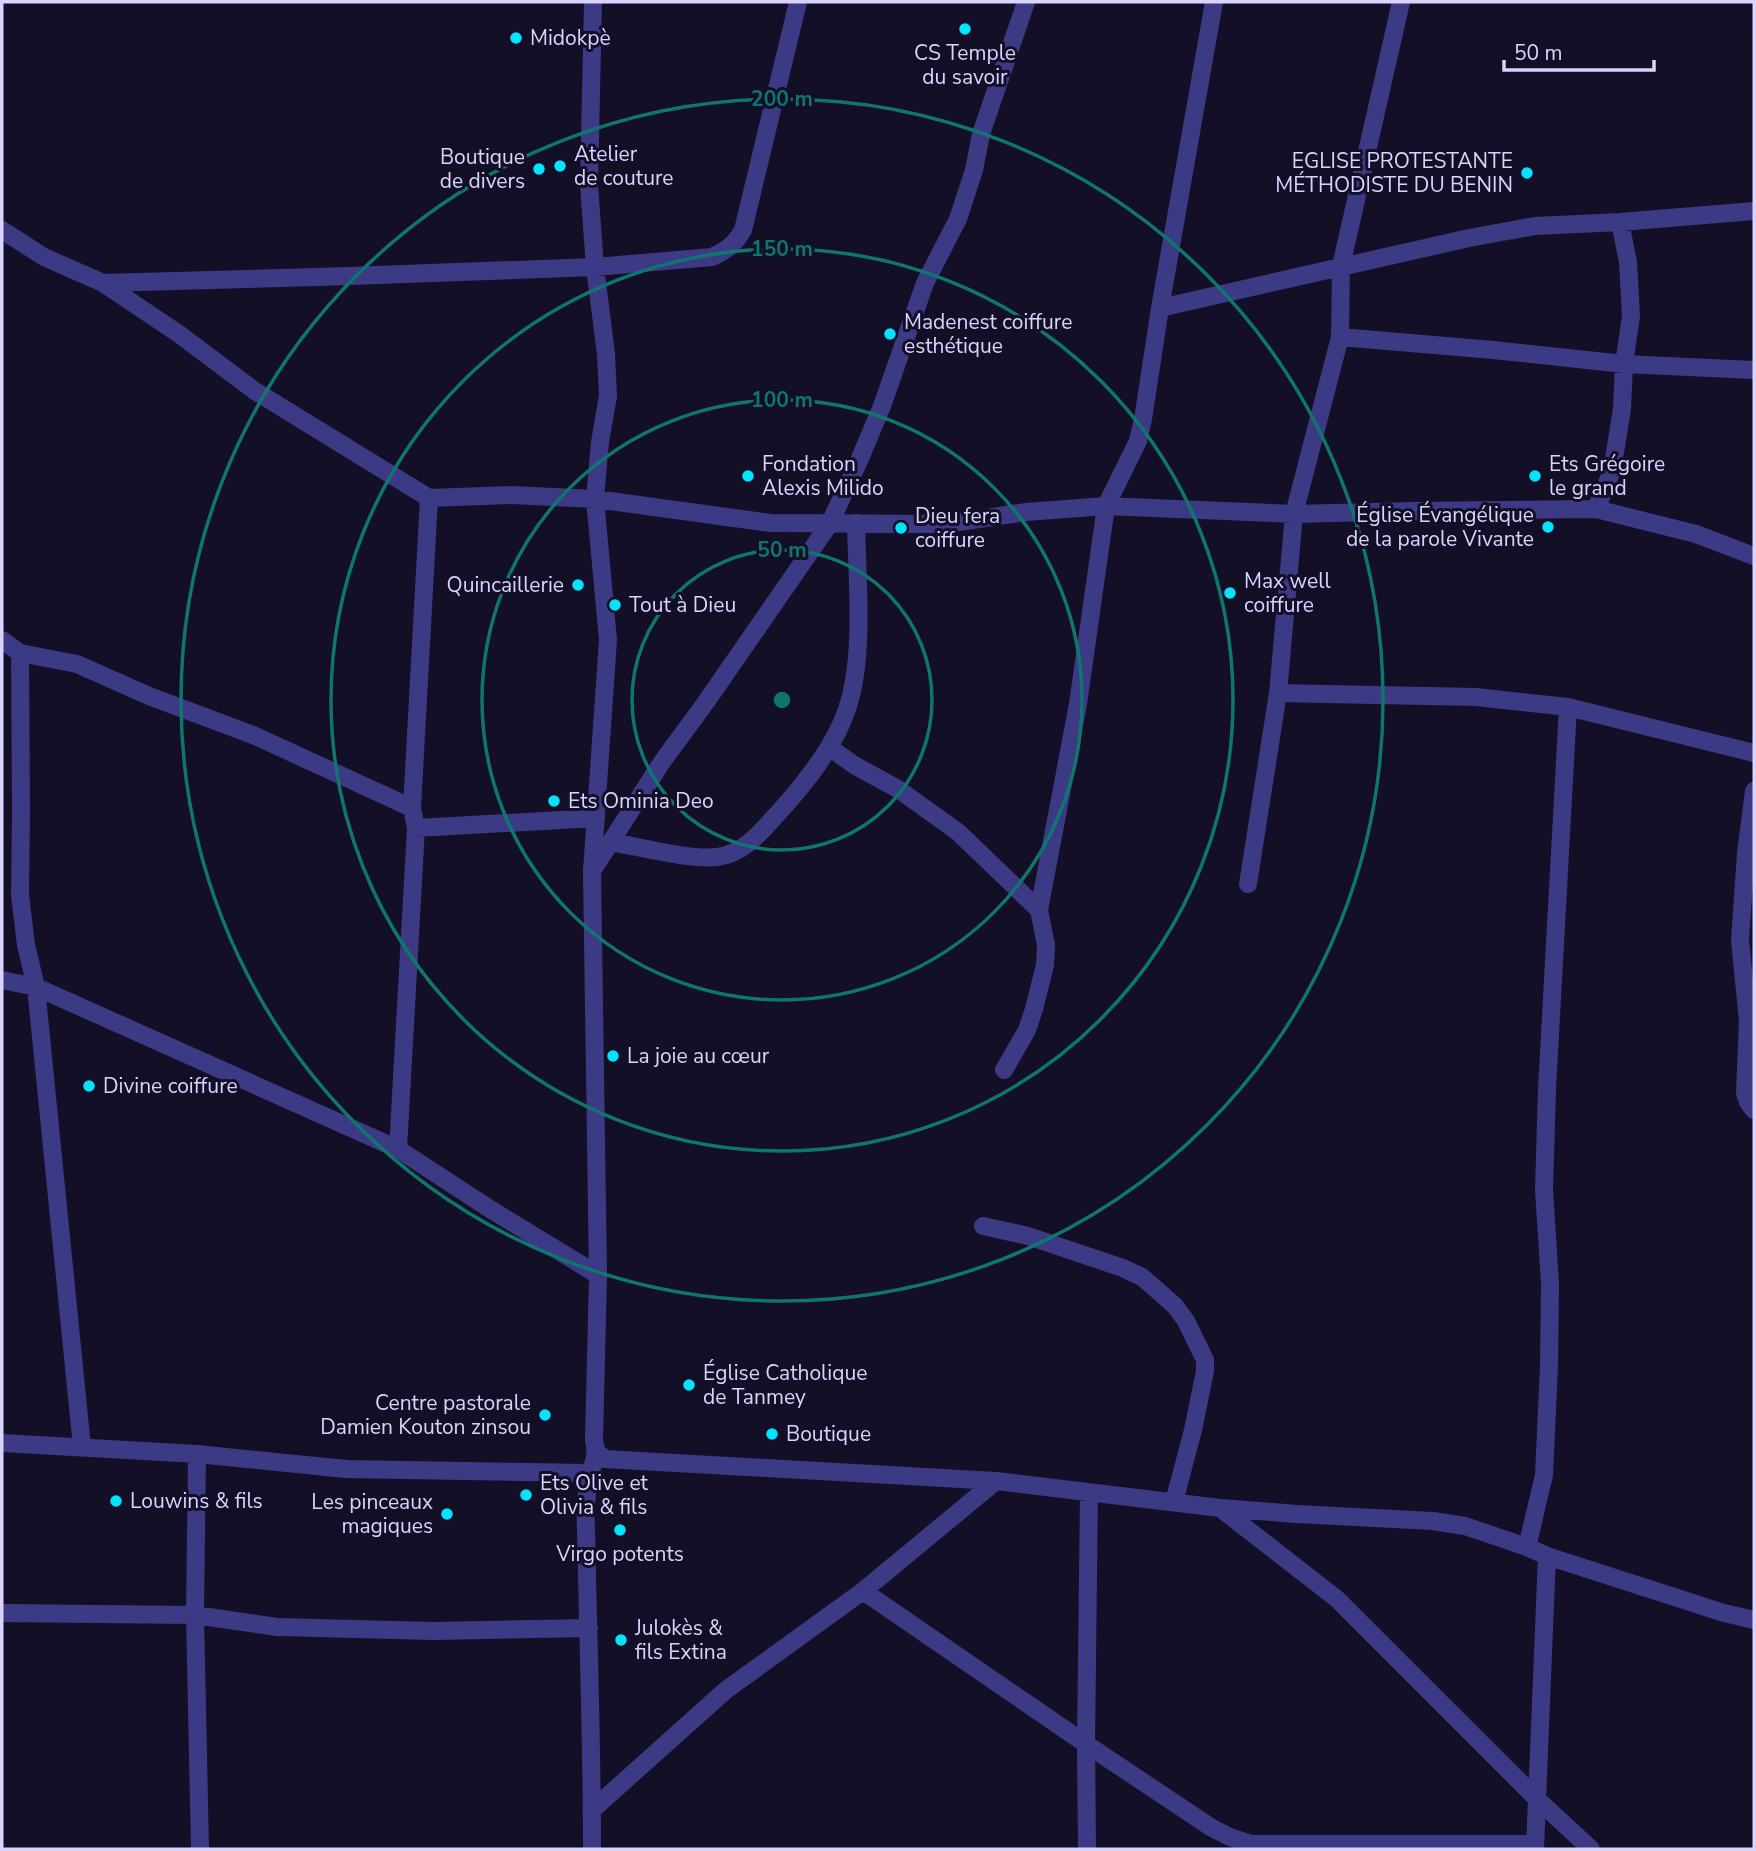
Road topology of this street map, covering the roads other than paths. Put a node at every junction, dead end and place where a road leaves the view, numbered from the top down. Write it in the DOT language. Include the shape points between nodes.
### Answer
graph roads {
  1 [pos="593,2"];
  2 [pos="798,2"];
  3 [pos="1026,2"];
  4 [pos="1214,2"];
  5 [pos="1401,2"];
  6 [pos="1754,211"];
  7 [pos="1620,222"];
  8 [pos="2,230"];
  9 [pos="1341,266"];
  10 [pos="595,267"];
  11 [pos="103,283"];
  12 [pos="1160,308"];
  13 [pos="1340,337"];
  14 [pos="1625,364"];
  15 [pos="1754,370"];
  16 [pos="429,498"];
  17 [pos="595,499"];
  18 [pos="1106,506"];
  19 [pos="1596,509"];
  20 [pos="1294,514"];
  21 [pos="830,523"];
  22 [pos="856,523"];
  23 [pos="1754,556"];
  24 [pos="2,640"];
  25 [pos="20,653"];
  26 [pos="1278,693"];
  27 [pos="1568,707"];
  28 [pos="830,747"];
  29 [pos="1754,753"];
  30 [pos="1754,791"];
  31 [pos="412,808"];
  32 [pos="596,818"];
  33 [pos="416,828"];
  34 [pos="611,842"];
  35 [pos="592,871"];
  36 [pos="1248,884"];
  37 [pos="1039,909"];
  38 [pos="2,980"];
  39 [pos="36,987"];
  40 [pos="1751,1021"];
  41 [pos="1004,1070"];
  42 [pos="1754,1110"];
  43 [pos="398,1149"];
  44 [pos="983,1226"];
  45 [pos="598,1275"];
  46 [pos="2,1443"];
  47 [pos="82,1447"];
  48 [pos="597,1452"];
  49 [pos="197,1454"];
  50 [pos="590,1473"];
  51 [pos="996,1481"];
  52 [pos="1089,1492"];
  53 [pos="1174,1502"];
  54 [pos="1220,1508"];
  55 [pos="1527,1547"];
  56 [pos="1547,1556"];
  57 [pos="863,1591"];
  58 [pos="2,1613"];
  59 [pos="195,1615"];
  60 [pos="1754,1620"];
  61 [pos="589,1628"];
  62 [pos="1086,1744"];
  63 [pos="1537,1799"];
  64 [pos="592,1810"];
  65 [pos="1535,1847"];
  66 [pos="200,1849"];
  67 [pos="592,1849"];
  68 [pos="1087,1849"];
  69 [pos="1591,1849"];
  1 -- 10 [label="street" via="589,185"];
  2 -- 10 [label="street" via="743,230 736,243 712,257"];
  3 -- 21 [label="street" via="958,219 925,283 882,406"];
  4 -- 12 [label="street"];
  5 -- 9 [label="street"];
  6 -- 7 [label="street"];
  7 -- 9 [label="street" via="1535,226"];
  7 -- 14 [label="street" via="1631,316"];
  8 -- 11 [label="street" via="44,257"];
  9 -- 12 [label="street"];
  9 -- 13 [label="street"];
  10 -- 11 [label="street"];
  10 -- 17 [label="street" via="608,396"];
  11 -- 16 [label="street" via="255,391"];
  12 -- 18 [label="street" via="1138,441"];
  13 -- 14 [label="street"];
  13 -- 20 [label="street"];
  14 -- 15 [label="street"];
  14 -- 19 [label="street" via="1612,471"];
  16 -- 17 [label="street"];
  16 -- 31 [label="street"];
  17 -- 21 [label="street" via="771,523"];
  17 -- 32 [label="street" via="608,640"];
  18 -- 20 [label="street"];
  18 -- 22 [label="street" via="946,524"];
  18 -- 37 [label="street" via="1078,704"];
  19 -- 20 [label="street"];
  19 -- 23 [label="street" via="1696,534"];
  20 -- 26 [label="street"];
  21 -- 22 [label="street"];
  21 -- 34 [label="street"];
  22 -- 28 [label="street" via="857,665 847,709"];
  24 -- 25 [label="street"];
  25 -- 31 [label="street" via="77,664 253,735"];
  25 -- 39 [label="street" via="20,895"];
  26 -- 27 [label="street" via="1476,697"];
  26 -- 36 [label="street"];
  27 -- 29 [label="street"];
  27 -- 55 [label="street" via="1544,1164 1550,1283 1545,1461"];
  28 -- 34 [label="street" via="772,819 734,853 696,857"];
  28 -- 37 [label="street" via="958,832"];
  30 -- 40 [label="street" via="1740,940"];
  31 -- 33 [label="street"];
  32 -- 33 [label="street"];
  32 -- 35 [label="street"];
  33 -- 43 [label="street"];
  34 -- 35 [label="street"];
  35 -- 45 [label="street"];
  37 -- 41 [label="street" via="1045,965 1027,1030"];
  38 -- 39 [label="street"];
  39 -- 43 [label="street"];
  39 -- 47 [label="street"];
  40 -- 42 [label="street" via="1745,1093"];
  43 -- 45 [label="street"];
  44 -- 53 [label="street" via="1123,1268 1142,1277 1186,1321 1205,1360 1205,1371"];
  45 -- 48 [label="street"];
  46 -- 47 [label="street"];
  47 -- 49 [label="street"];
  48 -- 50 [label="street"];
  48 -- 51 [label="street" via="605,1459"];
  49 -- 50 [label="street" via="346,1469"];
  49 -- 59 [label="street"];
  50 -- 61 [label="street" via="585,1527"];
  51 -- 52 [label="street"];
  51 -- 57 [label="street"];
  52 -- 53 [label="street"];
  52 -- 62 [label="street"];
  53 -- 54 [label="street"];
  54 -- 55 [label="street" via="1433,1521 1465,1526"];
  54 -- 63 [label="street" via="1337,1599"];
  55 -- 56 [label="street"];
  56 -- 60 [label="street"];
  56 -- 63 [label="street"];
  57 -- 62 [label="street"];
  57 -- 64 [label="street" via="726,1690"];
  58 -- 59 [label="street"];
  59 -- 61 [label="street" via="277,1627"];
  59 -- 66 [label="street"];
  61 -- 64 [label="street"];
  62 -- 65 [label="street" via="1212,1828 1251,1844"];
  62 -- 68 [label="street"];
  63 -- 65 [label="street"];
  63 -- 69 [label="street"];
  64 -- 67 [label="street"];
}
